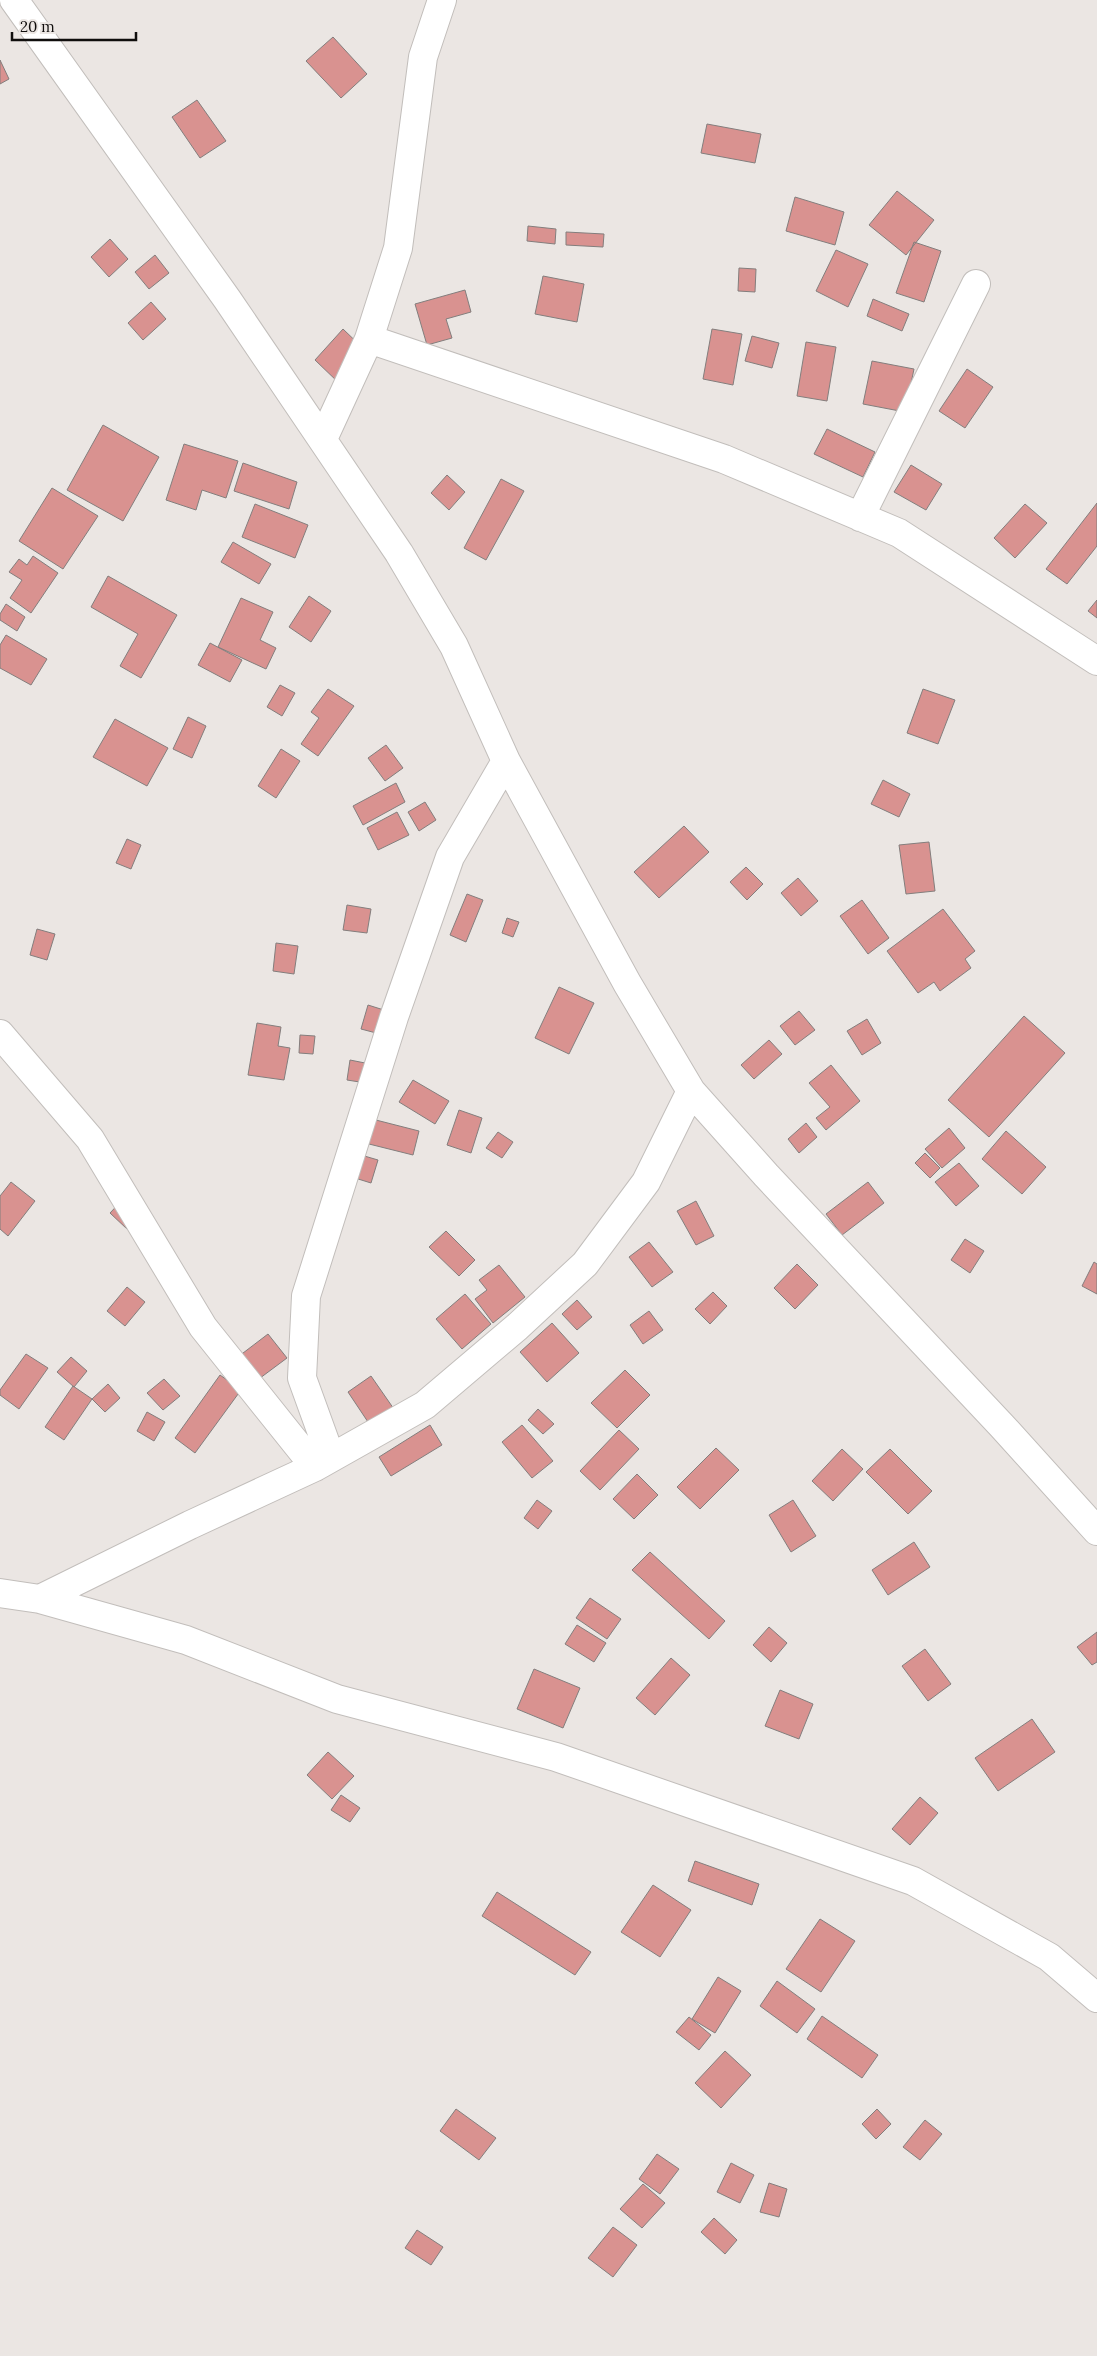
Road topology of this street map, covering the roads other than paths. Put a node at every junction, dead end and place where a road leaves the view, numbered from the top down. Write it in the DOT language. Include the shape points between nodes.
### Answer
graph roads {
  1 [pos="442,0"];
  2 [pos="16,5"];
  3 [pos="976,284"];
  4 [pos="369,339"];
  5 [pos="323,439"];
  6 [pos="860,517"];
  7 [pos="1097,661"];
  8 [pos="506,761"];
  9 [pos="0,1034"];
  10 [pos="690,1091"];
  11 [pos="323,1462"];
  12 [pos="1097,1532"];
  13 [pos="4,1596"];
  14 [pos="40,1599"];
  15 [pos="1097,1998"];
  1 -- 4 [label="street" via="424,57 398,248"];
  2 -- 5 [label="street"];
  3 -- 6 [label="street"];
  4 -- 5 [label="street"];
  4 -- 6 [label="street" via="724,460"];
  5 -- 8 [label="street" via="399,553 454,646"];
  6 -- 7 [label="street" via="899,533"];
  8 -- 10 [label="street"];
  8 -- 11 [label="street" via="450,857 391,1027 306,1296 302,1378"];
  9 -- 11 [label="street" via="90,1139 203,1327"];
  10 -- 11 [label="street" via="646,1182 585,1264 426,1405"];
  10 -- 12 [label="street"];
  11 -- 14 [label="street"];
  13 -- 14 [label="street"];
  14 -- 15 [label="street" via="186,1640 337,1699 556,1757 913,1881 1049,1957"];
}
